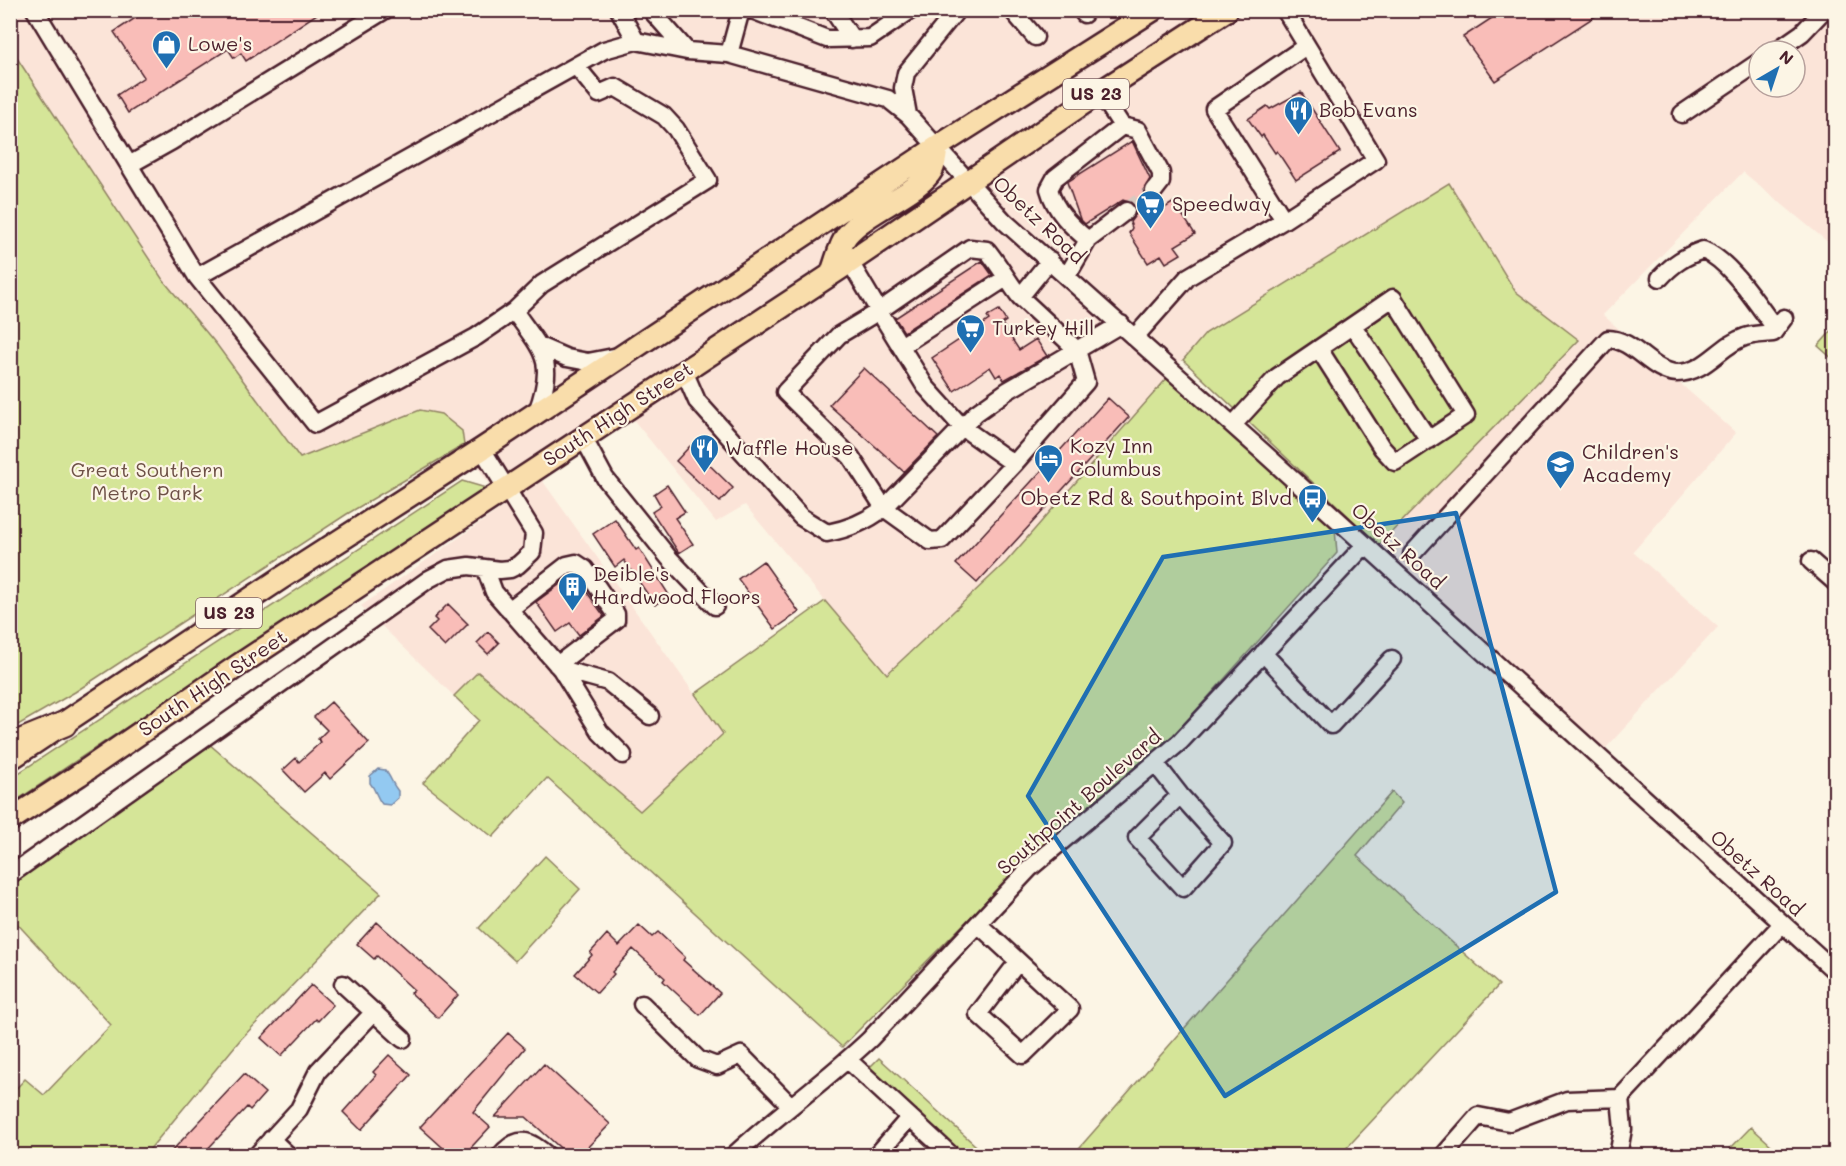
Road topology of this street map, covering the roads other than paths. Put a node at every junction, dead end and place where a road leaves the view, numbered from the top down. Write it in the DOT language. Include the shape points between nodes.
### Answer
graph roads {
  1 [pos="35,10"];
  2 [pos="385,10"];
  3 [pos="619,10"];
  4 [pos="651,10"];
  5 [pos="741,10"];
  6 [pos="752,10"];
  7 [pos="833,10"];
  8 [pos="911,10"];
  9 [pos="957,10"];
  10 [pos="1012,10"];
  11 [pos="1154,10"];
  12 [pos="1227,10"];
  13 [pos="1285,10"];
  14 [pos="1824,10"];
  15 [pos="1035,37"];
  16 [pos="852,39"];
  17 [pos="1793,39"];
  18 [pos="636,41"];
  19 [pos="1306,46"];
  20 [pos="687,51"];
  21 [pos="729,54"];
  22 [pos="576,66"];
  23 [pos="1747,70"];
  24 [pos="1100,92"];
  25 [pos="1682,114"];
  26 [pos="908,115"];
  27 [pos="1122,126"];
  28 [pos="937,147"];
  29 [pos="129,165"];
  30 [pos="967,180"];
  31 [pos="1154,191"];
  32 [pos="1126,211"];
  33 [pos="1284,220"];
  34 [pos="1088,240"];
  35 [pos="1050,260"];
  36 [pos="850,262"];
  37 [pos="831,274"];
  38 [pos="1067,276"];
  39 [pos="196,277"];
  40 [pos="1006,278"];
  41 [pos="1660,278"];
  42 [pos="1020,297"];
  43 [pos="514,311"];
  44 [pos="879,311"];
  45 [pos="1121,324"];
  46 [pos="1353,326"];
  47 [pos="1135,337"];
  48 [pos="539,346"];
  49 [pos="901,346"];
  50 [pos="1319,349"];
  51 [pos="1077,350"];
  52 [pos="620,356"];
  53 [pos="684,371"];
  54 [pos="537,412"];
  55 [pos="1233,425"];
  56 [pos="962,428"];
  57 [pos="582,437"];
  58 [pos="1429,440"];
  59 [pos="482,449"];
  60 [pos="1014,464"];
  61 [pos="506,489"];
  62 [pos="884,508"];
  63 [pos="1365,544"];
  64 [pos="1412,554"];
  65 [pos="1811,561"];
  66 [pos="485,568"];
  67 [pos="1836,583"];
  68 [pos="715,606"];
  69 [pos="509,610"];
  70 [pos="1263,653"];
  71 [pos="1392,659"];
  72 [pos="559,667"];
  73 [pos="650,716"];
  74 [pos="64,724"];
  75 [pos="10,746"];
  76 [pos="623,754"];
  77 [pos="10,759"];
  78 [pos="1155,763"];
  79 [pos="1180,795"];
  80 [pos="10,820"];
  81 [pos="10,875"];
  82 [pos="978,924"];
  83 [pos="1782,924"];
  84 [pos="1018,962"];
  85 [pos="1836,972"];
  86 [pos="343,984"];
  87 [pos="642,1004"];
  88 [pos="374,1012"];
  89 [pos="403,1039"];
  90 [pos="848,1060"];
  91 [pos="1620,1098"];
  92 [pos="791,1106"];
  93 [pos="910,1117"];
  94 [pos="271,1139"];
  95 [pos="256,1155"];
  96 [pos="289,1155"];
  97 [pos="500,1155"];
  98 [pos="548,1155"];
  99 [pos="733,1155"];
  100 [pos="876,1155"];
  101 [pos="951,1155"];
  102 [pos="1443,1155"];
  103 [pos="1618,1155"];
  1 -- 29 [label="street"];
  2 -- 29 [label="street"];
  3 -- 18 [label="street"];
  4 -- 20 [label="street"];
  5 -- 21 [label="street"];
  6 -- 16 [label="street" via="827,39"];
  7 -- 16 [label="street"];
  8 -- 16 [label="street" via="870,38"];
  9 -- 26 [label="street" via="906,73 903,88"];
  10 -- 15 [label="street"];
  11 -- 28 [label="main road, US 23"];
  12 -- 24 [label="main road, South High Street / US 23"];
  13 -- 19 [label="street"];
  14 -- 17 [label="street"];
  18 -- 20 [label="street, Obetz Road"];
  18 -- 22 [label="street" via="604,50"];
  19 -- 33 [label="street" via="1214,109"];
  19 -- 33 [label="street" via="1376,160"];
  20 -- 21 [label="street, Obetz Road"];
  21 -- 26 [label="street, Obetz Road" via="888,99"];
  22 -- 39 [label="street"];
  22 -- 43 [label="street" via="599,94 615,87 664,116 708,180 542,284"];
  23 -- 25 [label="street"];
  24 -- 27 [label="street"];
  24 -- 30 [label="main road, South High Street / US 23"];
  26 -- 28 [label="street, Obetz Road"];
  27 -- 31 [label="street" via="1138,130 1161,172 1161,182"];
  27 -- 34 [label="street" via="1055,178 1049,189 1071,225"];
  28 -- 30 [label="street, Obetz Road"];
  28 -- 37 [label="main road" via="931,171 923,180 847,236"];
  28 -- 52 [label="main road, US 23"];
  29 -- 39 [label="street"];
  30 -- 35 [label="street, Obetz Road" via="1004,221"];
  30 -- 36 [label="main road, South High Street / US 23"];
  32 -- 34 [label="street"];
  33 -- 47 [label="street" via="1188,277"];
  34 -- 38 [label="street"];
  35 -- 38 [label="street, Obetz Road"];
  35 -- 42 [label="street"];
  36 -- 37 [label="main road, South High Street / US 23"];
  36 -- 44 [label="street"];
  37 -- 53 [label="main road, South High Street / US 23"];
  38 -- 45 [label="street, Obetz Road"];
  39 -- 43 [label="street" via="315,424 476,337"];
  40 -- 42 [label="street"];
  40 -- 44 [label="street" via="987,250 970,248"];
  40 -- 49 [label="street"];
  41 -- 64 [label="street" via="1674,263 1703,250 1728,267 1780,324 1773,333 1746,336 1728,345 1692,372 1674,373 1654,365 1617,339 1608,339"];
  42 -- 51 [label="street"];
  43 -- 48 [label="street"];
  44 -- 49 [label="street"];
  44 -- 62 [label="street" via="839,335 785,392 851,457"];
  45 -- 47 [label="street, Obetz Road"];
  45 -- 51 [label="street"];
  46 -- 50 [label="street"];
  46 -- 58 [label="street"];
  46 -- 58 [label="street" via="1393,298 1466,415"];
  47 -- 55 [label="street, Obetz Road"];
  48 -- 52 [label="street" via="588,362"];
  48 -- 54 [label="street" via="548,368"];
  49 -- 56 [label="street" via="926,386"];
  50 -- 55 [label="street" via="1277,377"];
  50 -- 58 [label="street" via="1395,462"];
  51 -- 56 [label="street" via="1007,391"];
  51 -- 60 [label="street" via="1086,382"];
  52 -- 54 [label="main road, US 23"];
  53 -- 57 [label="main road, South High Street / US 23"];
  53 -- 62 [label="street" via="697,401 801,517 827,533 868,521"];
  54 -- 59 [label="main road, US 23"];
  55 -- 63 [label="street, Obetz Road"];
  56 -- 60 [label="street"];
  56 -- 62 [label="street"];
  57 -- 61 [label="main road, South High Street / US 23"];
  57 -- 68 [label="street" via="605,478 669,558"];
  59 -- 61 [label="street"];
  59 -- 74 [label="main road, US 23"];
  60 -- 62 [label="street" via="942,540 930,541"];
  61 -- 66 [label="street" via="534,533 532,552 518,565 500,570"];
  61 -- 80 [label="main road, South High Street / US 23"];
  63 -- 70 [label="street, Southpoint Boulevard"];
  63 -- 83 [label="street, Obetz Road"];
  65 -- 67 [label="street"];
  66 -- 69 [label="street" via="494,592"];
  66 -- 81 [label="street" via="448,569 429,579"];
  69 -- 72 [label="street"];
  69 -- 72 [label="street" via="567,565 576,563 585,569 616,614 616,620"];
  70 -- 71 [label="street" via="1330,725"];
  70 -- 78 [label="street, Southpoint Boulevard" via="1180,742"];
  72 -- 73 [label="street" via="608,682"];
  72 -- 76 [label="street" via="600,732"];
  74 -- 75 [label="highway"];
  74 -- 77 [label="main road, US 23"];
  78 -- 79 [label="street"];
  78 -- 82 [label="street, Southpoint Boulevard" via="1029,869"];
  79 -- 79 [label="street" via="1223,843 1184,888 1137,838"];
  82 -- 84 [label="street"];
  82 -- 90 [label="street, Southpoint Boulevard"];
  83 -- 85 [label="street, Obetz Road"];
  83 -- 91 [label="street"];
  84 -- 84 [label="street" via="1070,1009 1023,1055 978,1014"];
  86 -- 88 [label="street"];
  87 -- 92 [label="street" via="698,1059 717,1065 741,1055"];
  88 -- 89 [label="street"];
  88 -- 94 [label="street" via="318,1071 299,1109"];
  90 -- 92 [label="street, Southpoint Boulevard"];
  90 -- 93 [label="street"];
  91 -- 102 [label="street" via="1567,1100 1509,1122 1478,1116"];
  91 -- 103 [label="street" via="1623,1129"];
  92 -- 99 [label="street, Southpoint Boulevard"];
  93 -- 100 [label="street"];
  93 -- 101 [label="street"];
  94 -- 95 [label="street"];
  94 -- 96 [label="street"];
  97 -- 98 [label="street" via="521,1141 534,1144"];
}
